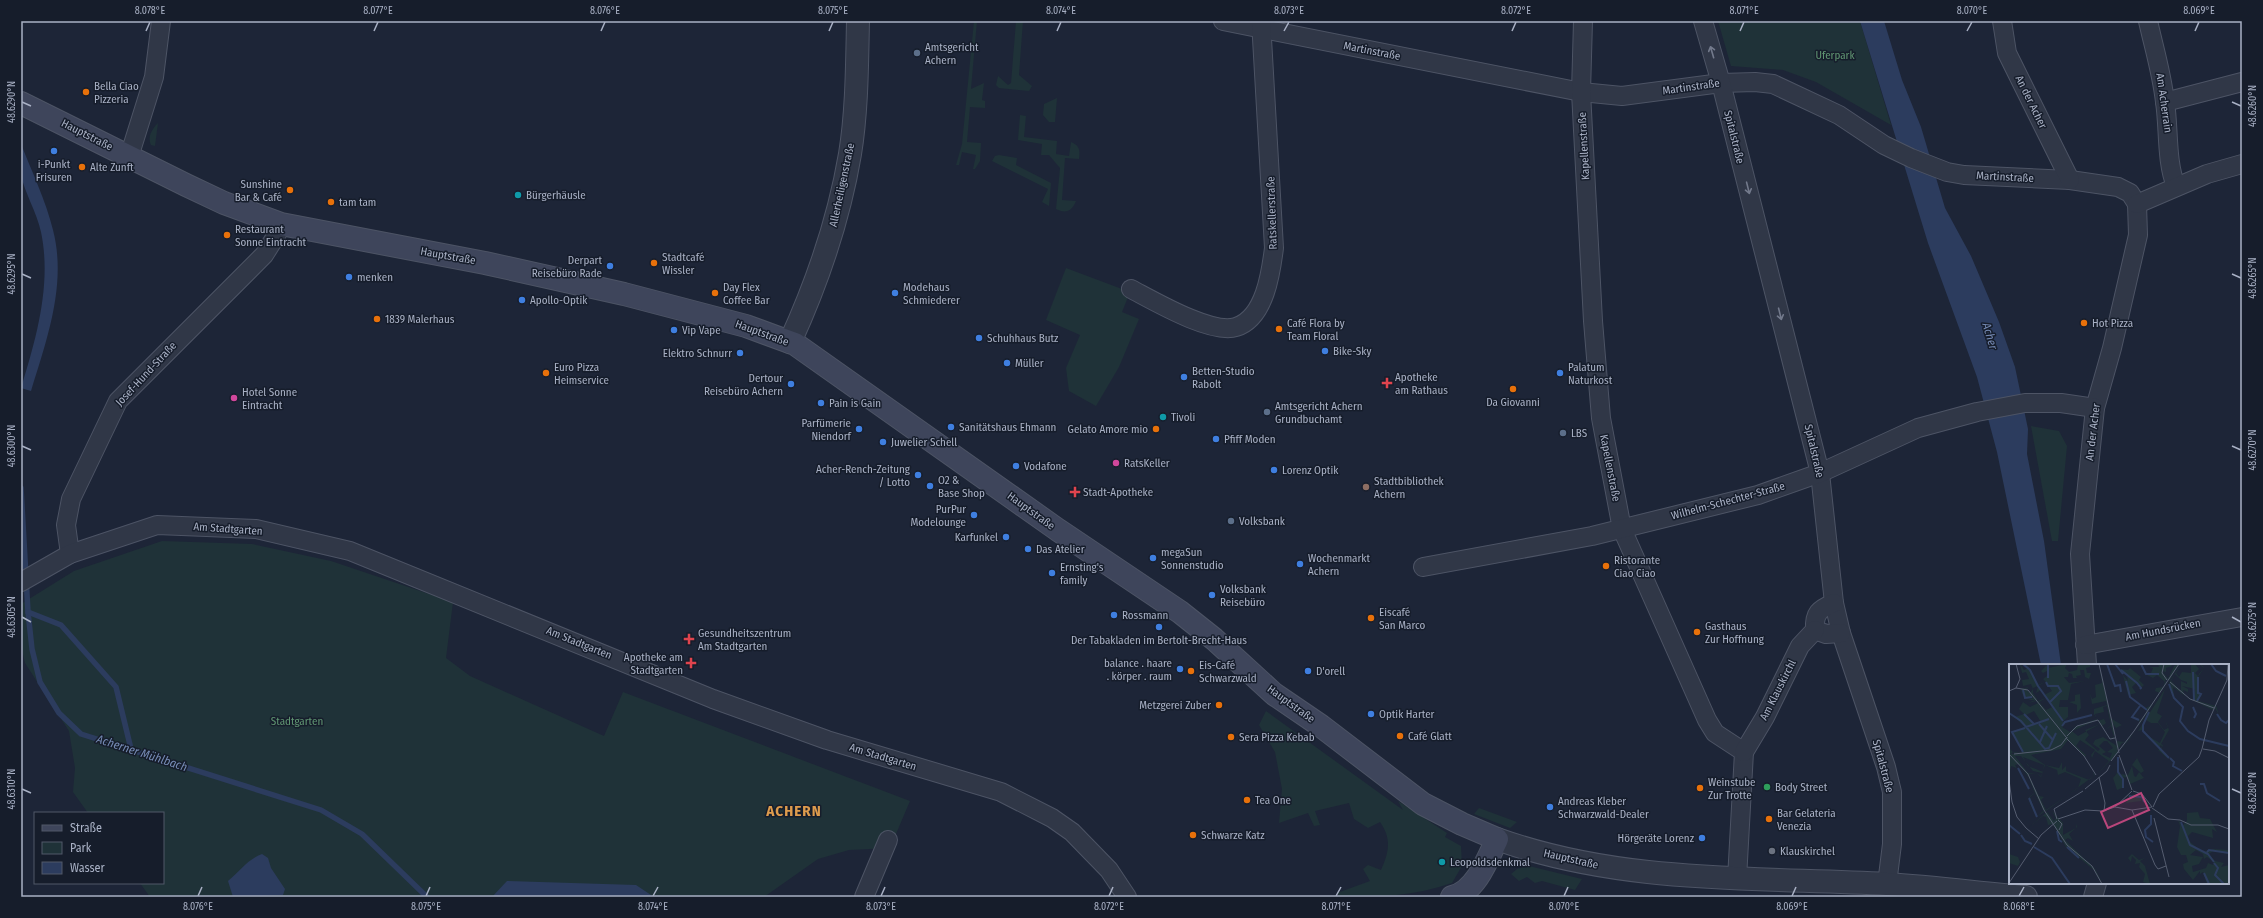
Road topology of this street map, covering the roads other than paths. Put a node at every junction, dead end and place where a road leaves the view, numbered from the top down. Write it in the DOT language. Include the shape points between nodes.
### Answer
graph roads {
  1 [pos="161,21"];
  2 [pos="858,21"];
  3 [pos="1223,21"];
  4 [pos="1583,21"];
  5 [pos="1703,21"];
  6 [pos="2002,21"];
  7 [pos="2148,21"];
  8 [pos="1261,25"];
  9 [pos="2242,82"];
  10 [pos="1721,83"];
  11 [pos="1581,92"];
  12 [pos="21,102"];
  13 [pos="2165,102"];
  14 [pos="129,157"];
  15 [pos="2242,164"];
  16 [pos="2070,180"];
  17 [pos="2176,186"];
  18 [pos="2137,204"];
  19 [pos="280,224"];
  20 [pos="1131,289"];
  21 [pos="790,342"];
  22 [pos="2095,408"];
  23 [pos="1820,473"];
  24 [pos="1622,529"];
  25 [pos="70,554"];
  26 [pos="1423,567"];
  27 [pos="21,582"];
  28 [pos="1834,603"];
  29 [pos="2242,617"];
  30 [pos="1815,630"];
  31 [pos="1842,633"];
  32 [pos="2085,645"];
  33 [pos="2087,664"];
  34 [pos="1744,752"];
  35 [pos="1498,839"];
  36 [pos="888,840"];
  37 [pos="1738,879"];
  38 [pos="1888,884"];
  39 [pos="2097,884"];
  40 [pos="864,897"];
  41 [pos="1127,897"];
  42 [pos="1452,897"];
  43 [pos="2026,897"];
  44 [pos="2093,897"];
  1 -- 14 [label="street" via="154,77"];
  2 -- 21 [label="street, Allerheiligenstraße" via="850,154 830,241"];
  3 -- 8 [label="street, Martinstraße"];
  4 -- 11 [label="street, Kapellenstraße"];
  10 -- 5 [label="street, Spitalstraße, one-way"];
  6 -- 16 [label="street, An der Acher" via="2007,53"];
  7 -- 13 [label="street, Am Acherrain" via="2161,73"];
  8 -- 11 [label="street, Martinstraße"];
  8 -- 20 [label="street, Ratskellerstraße" via="1274,248 1271,277 1261,302 1254,314 1244,323 1227,328 1200,323"];
  9 -- 13 [label="street"];
  10 -- 11 [label="street, Martinstraße" via="1622,96"];
  10 -- 16 [label="street, Martinstraße" via="1774,84 1833,112 1884,145 1929,166 1964,175"];
  10 -- 23 [label="street, Spitalstraße, one-way"];
  11 -- 24 [label="street, Kapellenstraße" via="1592,321 1601,418"];
  12 -- 14 [label="main road, Hauptstraße"];
  13 -- 17 [label="street, Am Acherrain" via="2171,173"];
  14 -- 19 [label="main road, Hauptstraße" via="224,203"];
  15 -- 17 [label="street"];
  16 -- 18 [label="street, Martinstraße" via="2118,187 2130,193"];
  17 -- 18 [label="street"];
  18 -- 22 [label="street, An der Acher" via="2138,235 2112,348"];
  19 -- 21 [label="main road, Hauptstraße" via="485,263 616,292 696,311"];
  19 -- 25 [label="street, Josef-Hund-Straße" via="264,255 118,401 70,499 66,516"];
  21 -- 35 [label="main road, Hauptstraße" via="1174,608 1214,639 1274,694 1321,726 1423,804"];
  22 -- 23 [label="street, Wilhelm-Schechter-Straße" via="2061,403 2025,403 1977,412 1918,428"];
  22 -- 32 [label="street, An der Acher" via="2080,554"];
  23 -- 24 [label="street, Wilhelm-Schechter-Straße" via="1758,495"];
  23 -- 28 [label="street, Spitalstraße"];
  24 -- 26 [label="street, Wilhelm-Schechter-Straße"];
  24 -- 34 [label="street, Kapellenstraße" via="1707,720 1715,733"];
  25 -- 27 [label="street, Am Stadtgarten"];
  25 -- 41 [label="street, Am Stadtgarten" via="156,525 256,529 350,551 713,699 827,740 1001,792 1052,818 1072,832 1109,870"];
  28 -- 30 [label="street" via="1820,609 1814,618"];
  28 -- 31 [label="street, Spitalstraße"];
  29 -- 32 [label="street, Am Hundsrücken"];
  30 -- 31 [label="street" via="1826,634"];
  30 -- 34 [label="street, Am Klauskirchl" via="1800,646 1765,717"];
  31 -- 38 [label="street, Spitalstraße" via="1892,792 1892,844"];
  32 -- 33 [label="street, An der Acher"];
  34 -- 37 [label="street"];
  35 -- 37 [label="street, Hauptstraße" via="1550,856 1597,866"];
  35 -- 42 [label="main road" via="1468,889"];
  36 -- 40 [label="street"];
  37 -- 38 [label="street, Hauptstraße"];
  38 -- 43 [label="street, Hauptstraße"];
  39 -- 44 [label="street"];
}
